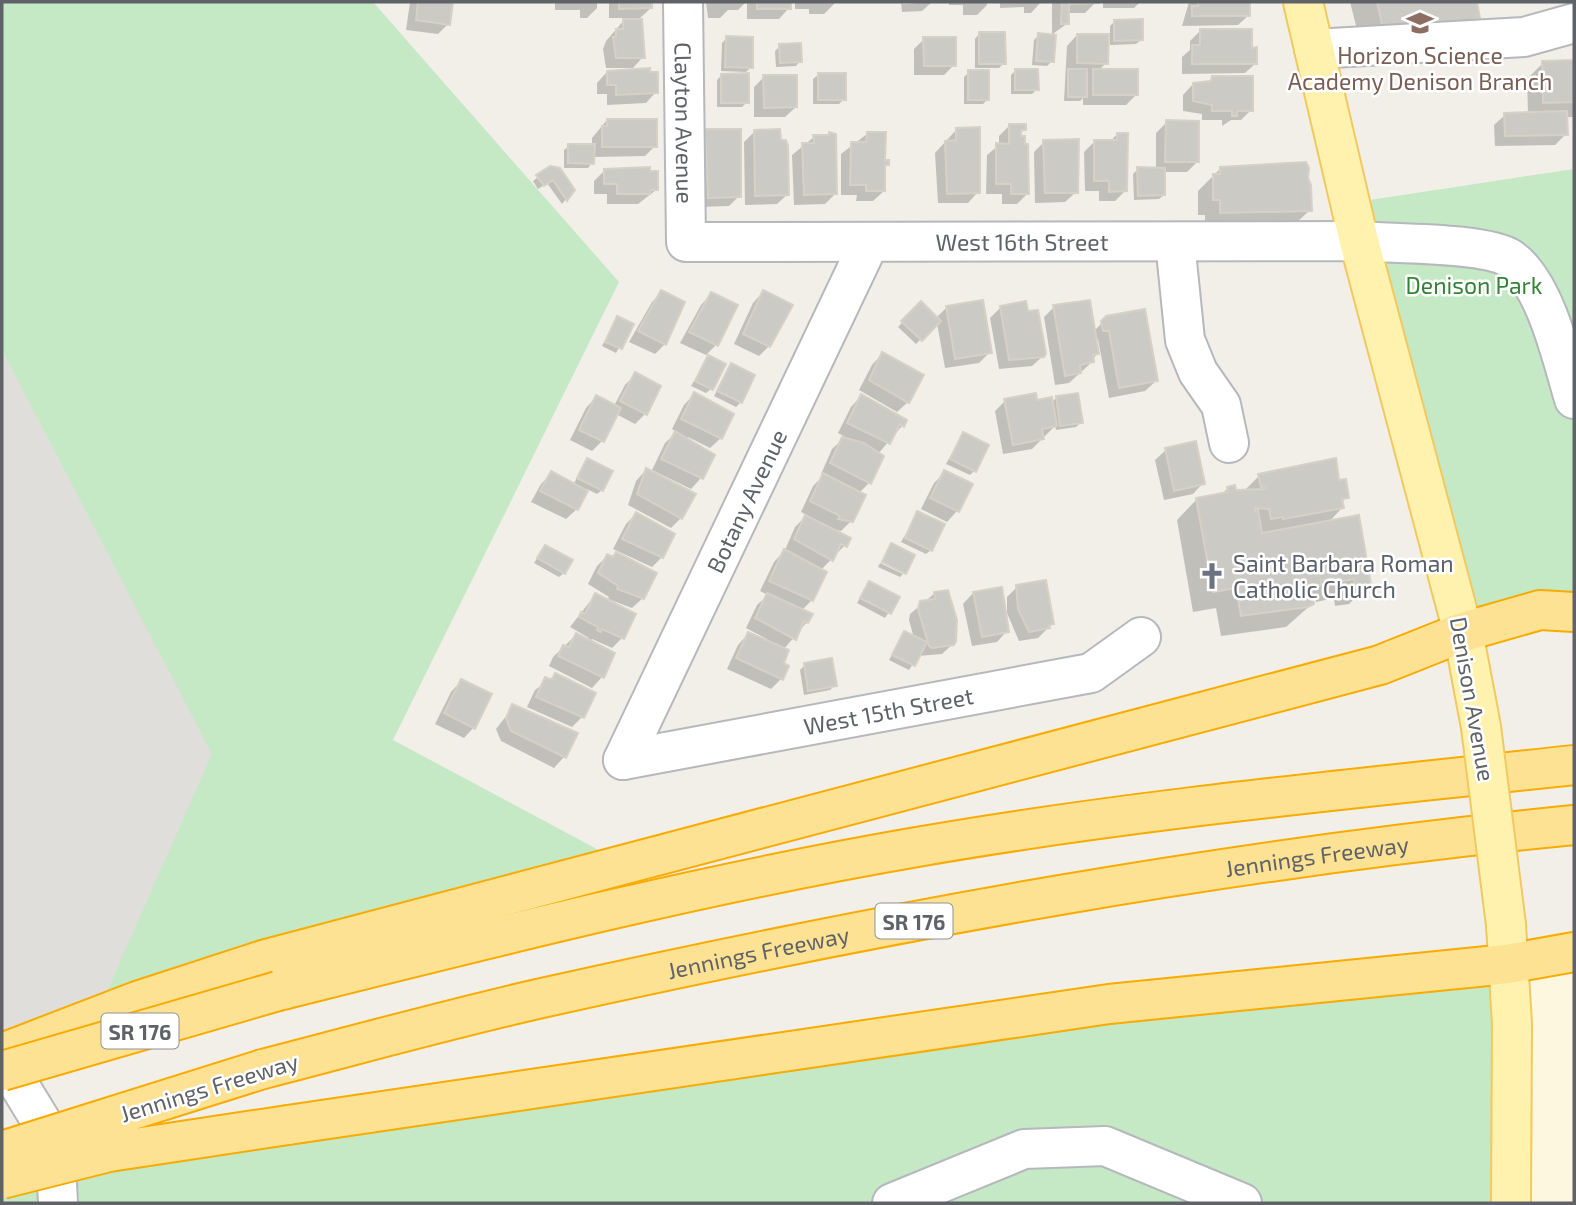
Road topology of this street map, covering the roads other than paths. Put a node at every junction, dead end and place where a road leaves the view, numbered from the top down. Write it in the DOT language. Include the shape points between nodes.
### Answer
graph roads {
  1 [pos="684,2"];
  2 [pos="1303,2"];
  3 [pos="1547,23"];
  4 [pos="1314,49"];
  5 [pos="1359,241"];
  6 [pos="686,242"];
  7 [pos="1175,242"];
  8 [pos="869,243"];
  9 [pos="1574,399"];
  10 [pos="1229,443"];
  11 [pos="1574,612"];
  12 [pos="1463,632"];
  13 [pos="1142,637"];
  14 [pos="623,760"];
  15 [pos="1574,765"];
  16 [pos="1574,825"];
  17 [pos="1574,952"];
  18 [pos="1507,964"];
  19 [pos="272,975"];
  20 [pos="2,1054"];
  21 [pos="2,1071"];
  22 [pos="2,1151"];
  23 [pos="2,1179"];
  24 [pos="58,1203"];
  25 [pos="892,1203"];
  26 [pos="1242,1203"];
  27 [pos="1511,1203"];
  1 -- 6 [label="street, Clayton Avenue"];
  2 -- 4 [label="main road, Denison Avenue"];
  3 -- 4 [label="street"];
  4 -- 5 [label="main road, Denison Avenue"];
  5 -- 7 [label="street, West 16th Street"];
  5 -- 9 [label="street" via="1466,246 1511,259 1534,287"];
  5 -- 12 [label="main road, Denison Avenue"];
  6 -- 8 [label="street, West 16th Street"];
  7 -- 8 [label="street, West 16th Street"];
  7 -- 10 [label="street" via="1185,340 1198,372 1221,405"];
  8 -- 14 [label="street, Botany Avenue"];
  11 -- 12 [label="highway" via="1540,610"];
  12 -- 18 [label="main road, Denison Avenue, bridge" via="1481,727"];
  12 -- 19 [label="highway" via="1380,665"];
  13 -- 14 [label="street, West 15th Street" via="1091,673"];
  15 -- 19 [label="highway, SR 176" via="1185,807 918,847"];
  16 -- 22 [label="highway, Jennings Freeway / SR 176, bridge" via="1405,842 987,908 540,998 263,1069"];
  17 -- 18 [label="highway"];
  18 -- 23 [label="highway, bridge" via="1109,1004 109,1152"];
  18 -- 27 [label="main road, Denison Avenue" via="1512,1024"];
  19 -- 20 [label="highway" via="127,1005"];
  19 -- 21 [label="highway, SR 176, bridge"];
  20 -- 24 [label="street" via="55,1144"];
  25 -- 26 [label="street" via="1024,1149 1105,1146"];
}
